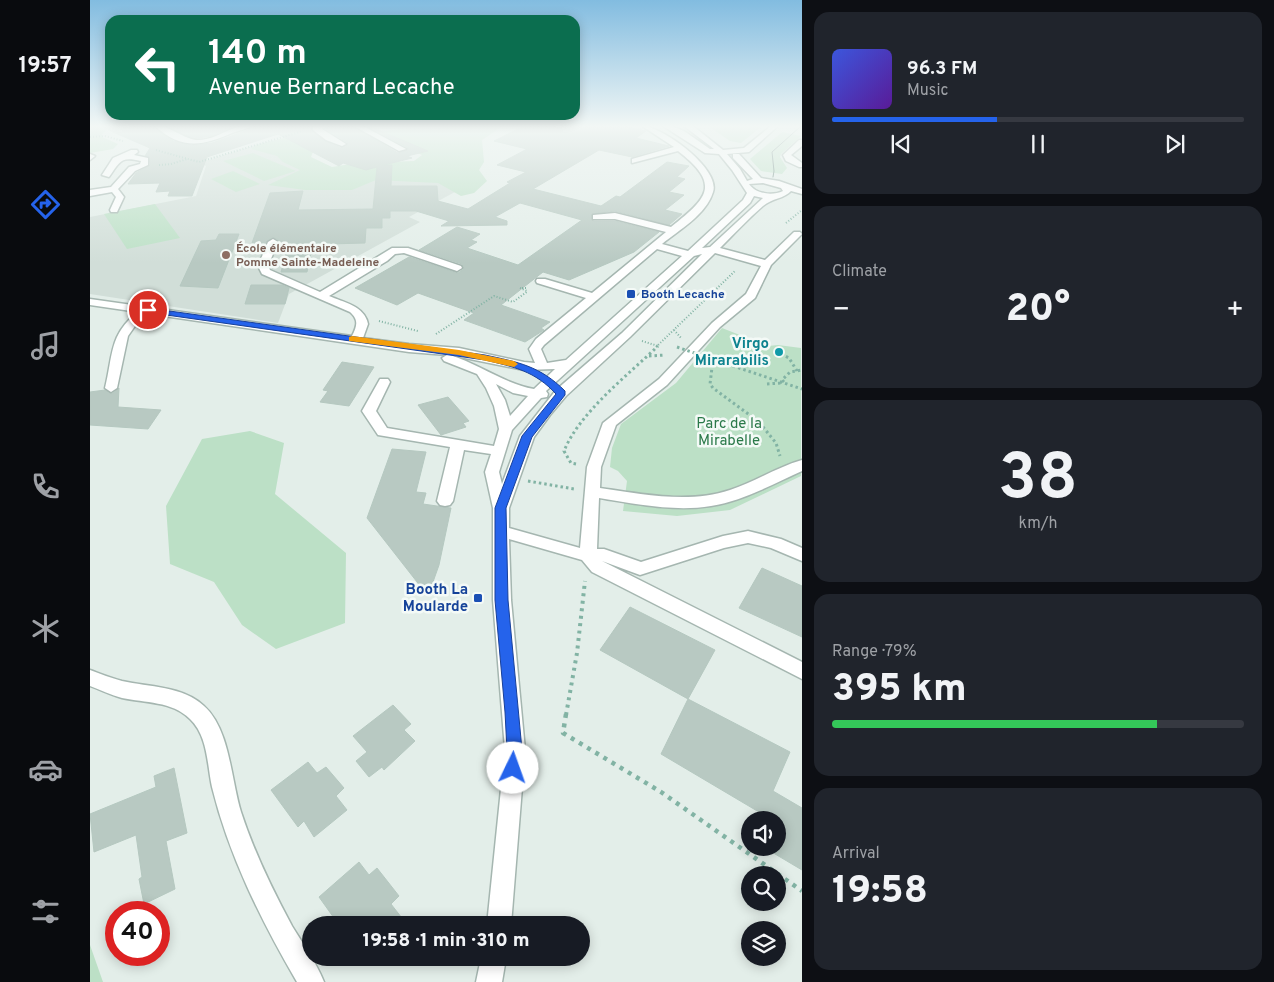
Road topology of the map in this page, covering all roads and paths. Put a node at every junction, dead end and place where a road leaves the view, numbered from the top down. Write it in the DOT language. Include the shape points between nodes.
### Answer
graph roads {
  1 [pos="108,172"];
  2 [pos="130,172"];
  3 [pos="705,172"];
  4 [pos="736,172"];
  5 [pos="750,172"];
  6 [pos="106,175"];
  7 [pos="788,176"];
  8 [pos="759,181"];
  9 [pos="749,188"];
  10 [pos="114,189"];
  11 [pos="802,192"];
  12 [pos="90,193"];
  13 [pos="775,196"];
  14 [pos="802,201"];
  15 [pos="114,210"];
  16 [pos="802,210"];
  17 [pos="596,216"];
  18 [pos="780,228"];
  19 [pos="674,231"];
  20 [pos="797,234"];
  21 [pos="273,242"];
  22 [pos="657,246"];
  23 [pos="713,249"];
  24 [pos="688,254"];
  25 [pos="748,258"];
  26 [pos="767,264"];
  27 [pos="457,268"];
  28 [pos="541,281"];
  29 [pos="530,289"];
  30 [pos="322,295"];
  31 [pos="593,297"];
  32 [pos="90,302"];
  33 [pos="148,310"];
  34 [pos="362,317"];
  35 [pos="674,330"];
  36 [pos="425,333"];
  37 [pos="434,336"];
  38 [pos="356,340"];
  39 [pos="683,340"];
  40 [pos="643,341"];
  41 [pos="658,346"];
  42 [pos="677,347"];
  43 [pos="416,348"];
  44 [pos="781,354"];
  45 [pos="669,355"];
  46 [pos="648,356"];
  47 [pos="703,356"];
  48 [pos="477,368"];
  49 [pos="802,370"];
  50 [pos="797,371"];
  51 [pos="546,374"];
  52 [pos="384,382"];
  53 [pos="785,383"];
  54 [pos="767,384"];
  55 [pos="111,388"];
  56 [pos="802,389"];
  57 [pos="561,393"];
  58 [pos="535,394"];
  59 [pos="506,429"];
  60 [pos="458,445"];
  61 [pos="499,451"];
  62 [pos="802,465"];
  63 [pos="594,467"];
  64 [pos="775,477"];
  65 [pos="527,481"];
  66 [pos="592,492"];
  67 [pos="445,500"];
  68 [pos="500,508"];
  69 [pos="500,531"];
  70 [pos="802,555"];
  71 [pos="588,556"];
  72 [pos="640,570"];
  73 [pos="642,590"];
  74 [pos="802,671"];
  75 [pos="90,678"];
  76 [pos="802,891"];
  77 [pos="499,916"];
  78 [pos="492,966"];
  79 [pos="311,982"];
  80 [pos="488,982"];
  1 -- 6 [label="street"];
  2 -- 10 [label="street"];
  3 -- 19 [label="street" via="711,186 699,209"];
  4 -- 9 [label="street"];
  5 -- 8 [label="street"];
  7 -- 8 [label="street"];
  7 -- 11 [label="street"];
  7 -- 13 [label="street" via="787,191"];
  8 -- 9 [label="street"];
  9 -- 13 [label="street"];
  9 -- 24 [label="street" via="747,201"];
  10 -- 12 [label="street"];
  10 -- 15 [label="street" via="120,197"];
  13 -- 14 [label="street"];
  13 -- 23 [label="street" via="761,203"];
  16 -- 18 [label="path"];
  17 -- 19 [label="street" via="615,216"];
  19 -- 22 [label="street"];
  20 -- 26 [label="street"];
  21 -- 30 [label="street" via="263,266 266,272"];
  22 -- 24 [label="street"];
  22 -- 31 [label="street"];
  23 -- 24 [label="street"];
  23 -- 25 [label="street"];
  23 -- 57 [label="street" via="626,335"];
  24 -- 51 [label="street" via="571,362"];
  25 -- 26 [label="street"];
  25 -- 35 [label="path"];
  26 -- 63 [label="street" via="751,296 716,325 663,382 610,423"];
  27 -- 30 [label="street" via="405,250 392,251"];
  28 -- 31 [label="street"];
  29 -- 37 [label="path" via="520,288 528,291 513,302 494,296"];
  30 -- 34 [label="street"];
  31 -- 51 [label="street" via="535,349"];
  32 -- 33 [label="street"];
  33 -- 38 [label="street"];
  33 -- 55 [label="street" via="127,327 119,345"];
  34 -- 36 [label="path"];
  34 -- 38 [label="street" via="362,328"];
  35 -- 39 [label="path"];
  35 -- 41 [label="path"];
  38 -- 43 [label="street"];
  40 -- 41 [label="path"];
  41 -- 46 [label="path"];
  42 -- 47 [label="path, bridge"];
  43 -- 48 [label="street"];
  43 -- 51 [label="street" via="459,352"];
  44 -- 50 [label="path" via="789,358"];
  45 -- 46 [label="path"];
  46 -- 63 [label="path" via="585,417 569,439 564,450 570,463"];
  48 -- 58 [label="street" via="518,390"];
  48 -- 59 [label="street" via="499,397"];
  49 -- 50 [label="path"];
  50 -- 53 [label="path" via="790,372 782,380"];
  51 -- 57 [label="street"];
  51 -- 58 [label="street"];
  52 -- 60 [label="street" via="369,412 383,432"];
  53 -- 54 [label="path"];
  53 -- 56 [label="path"];
  53 -- 64 [label="path" via="715,360 710,384 715,392 752,415 772,436 781,450"];
  57 -- 58 [label="street"];
  57 -- 68 [label="street" via="527,436"];
  58 -- 59 [label="street"];
  59 -- 61 [label="street"];
  60 -- 61 [label="street"];
  60 -- 67 [label="street"];
  61 -- 68 [label="street" via="492,472"];
  62 -- 64 [label="street"];
  63 -- 66 [label="street"];
  64 -- 66 [label="street" via="744,492 701,502"];
  65 -- 66 [label="path"];
  66 -- 71 [label="street"];
  68 -- 69 [label="street"];
  69 -- 71 [label="street"];
  69 -- 77 [label="street" via="502,600 515,750"];
  70 -- 72 [label="street" via="775,543 748,537 723,542"];
  71 -- 72 [label="street" via="604,555"];
  71 -- 73 [label="street" via="598,568"];
  71 -- 76 [label="path" via="577,653 563,733 661,792"];
  72 -- 73 [label="street" via="637,581"];
  73 -- 74 [label="street"];
  75 -- 79 [label="street" via="121,688 174,698 197,712 209,726 244,853 282,935"];
  78 -- 80 [label="street"];
}
